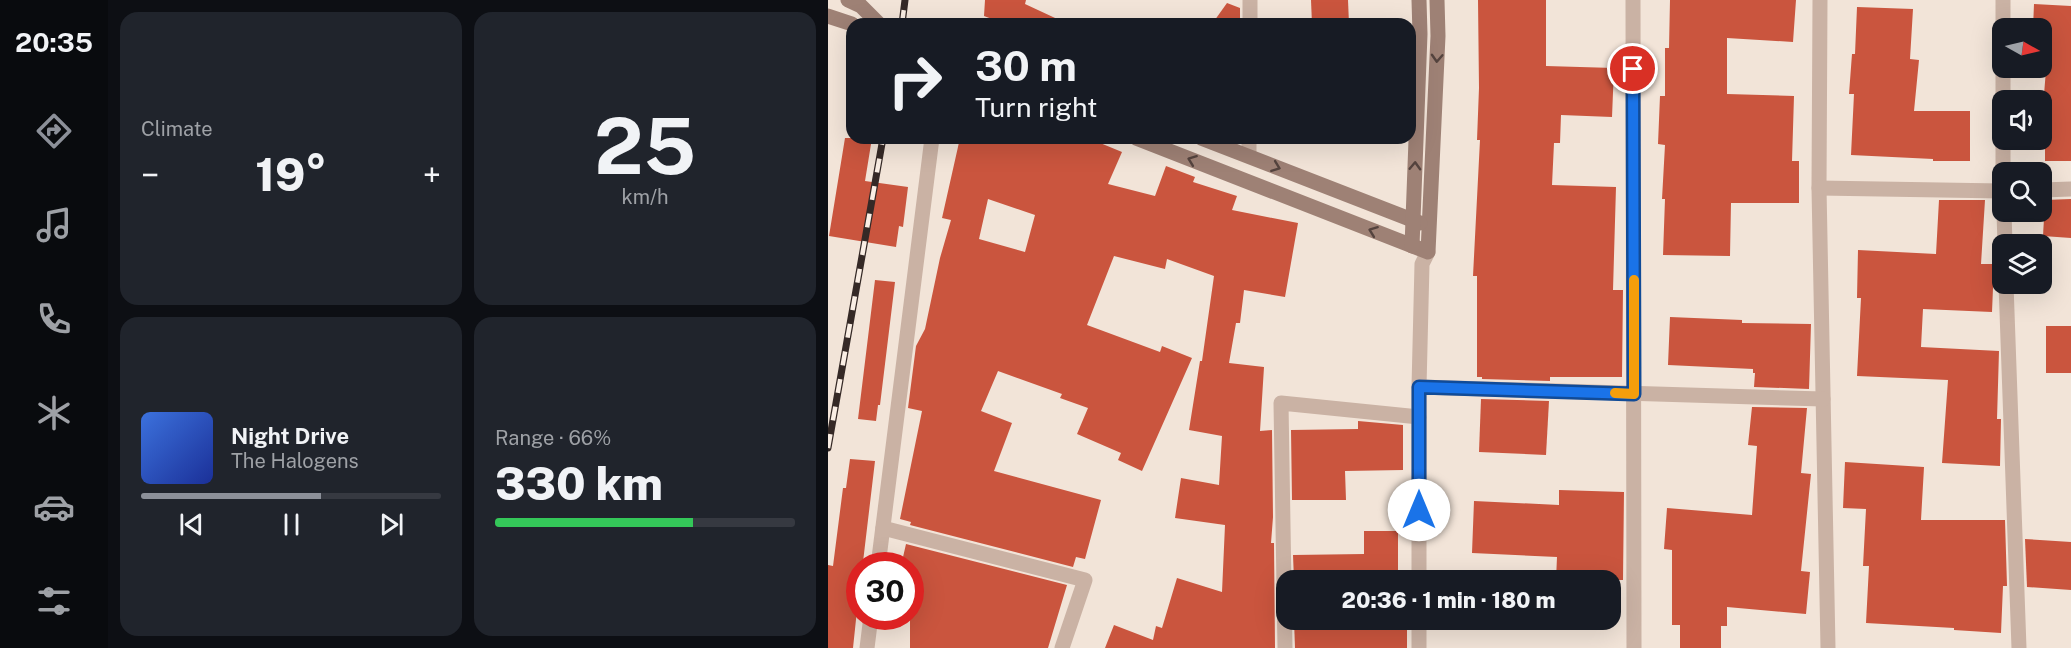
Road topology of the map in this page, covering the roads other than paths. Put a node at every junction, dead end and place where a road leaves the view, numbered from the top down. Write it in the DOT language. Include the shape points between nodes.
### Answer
graph roads {
  1 [pos="848,0"];
  2 [pos="1250,0"];
  3 [pos="1419,0"];
  4 [pos="1437,0"];
  5 [pos="1633,0"];
  6 [pos="1821,0"];
  7 [pos="2003,0"];
  8 [pos="828,16"];
  9 [pos="873,18"];
  10 [pos="1250,18"];
  11 [pos="2003,18"];
  12 [pos="846,22"];
  13 [pos="1416,140"];
  14 [pos="931,144"];
  15 [pos="1151,144"];
  16 [pos="1218,144"];
  17 [pos="1249,144"];
  18 [pos="1416,144"];
  19 [pos="1249,156"];
  20 [pos="1819,188"];
  21 [pos="2071,189"];
  22 [pos="2052,190"];
  23 [pos="1992,191"];
  24 [pos="1413,220"];
  25 [pos="1429,226"];
  26 [pos="1412,246"];
  27 [pos="1425,258"];
  28 [pos="2006,294"];
  29 [pos="1419,387"];
  30 [pos="1634,394"];
  31 [pos="1823,399"];
  32 [pos="1419,417"];
  33 [pos="883,528"];
  34 [pos="880,552"];
  35 [pos="1419,570"];
  36 [pos="869,630"];
  37 [pos="1419,630"];
  38 [pos="867,648"];
  39 [pos="1062,648"];
  40 [pos="1285,648"];
  41 [pos="1419,648"];
  42 [pos="1634,648"];
  43 [pos="1827,648"];
  44 [pos="2019,648"];
  1 -- 9 [label="main road"];
  2 -- 10 [label="street"];
  13 -- 3 [label="main road, one-way"];
  4 -- 25 [label="main road, one-way"];
  5 -- 30 [label="street"];
  6 -- 20 [label="street"];
  7 -- 11 [label="street"];
  8 -- 12 [label="main road"];
  14 -- 33 [label="street"];
  26 -- 15 [label="main road, one-way"];
  16 -- 19 [label="main road"];
  17 -- 19 [label="street"];
  24 -- 18 [label="main road, one-way"];
  19 -- 24 [label="main road, one-way"];
  20 -- 23 [label="street"];
  20 -- 31 [label="street"];
  21 -- 22 [label="street"];
  24 -- 25 [label="main road"];
  24 -- 26 [label="main road"];
  25 -- 27 [label="main road"];
  26 -- 27 [label="main road"];
  27 -- 29 [label="street"];
  28 -- 44 [label="street"];
  29 -- 30 [label="street"];
  29 -- 32 [label="street"];
  30 -- 31 [label="street"];
  30 -- 42 [label="street"];
  31 -- 43 [label="street"];
  32 -- 35 [label="street"];
  32 -- 40 [label="street" via="1281,403"];
  33 -- 34 [label="street"];
  33 -- 39 [label="street" via="1085,580"];
  36 -- 38 [label="street"];
  37 -- 41 [label="street"];
}
